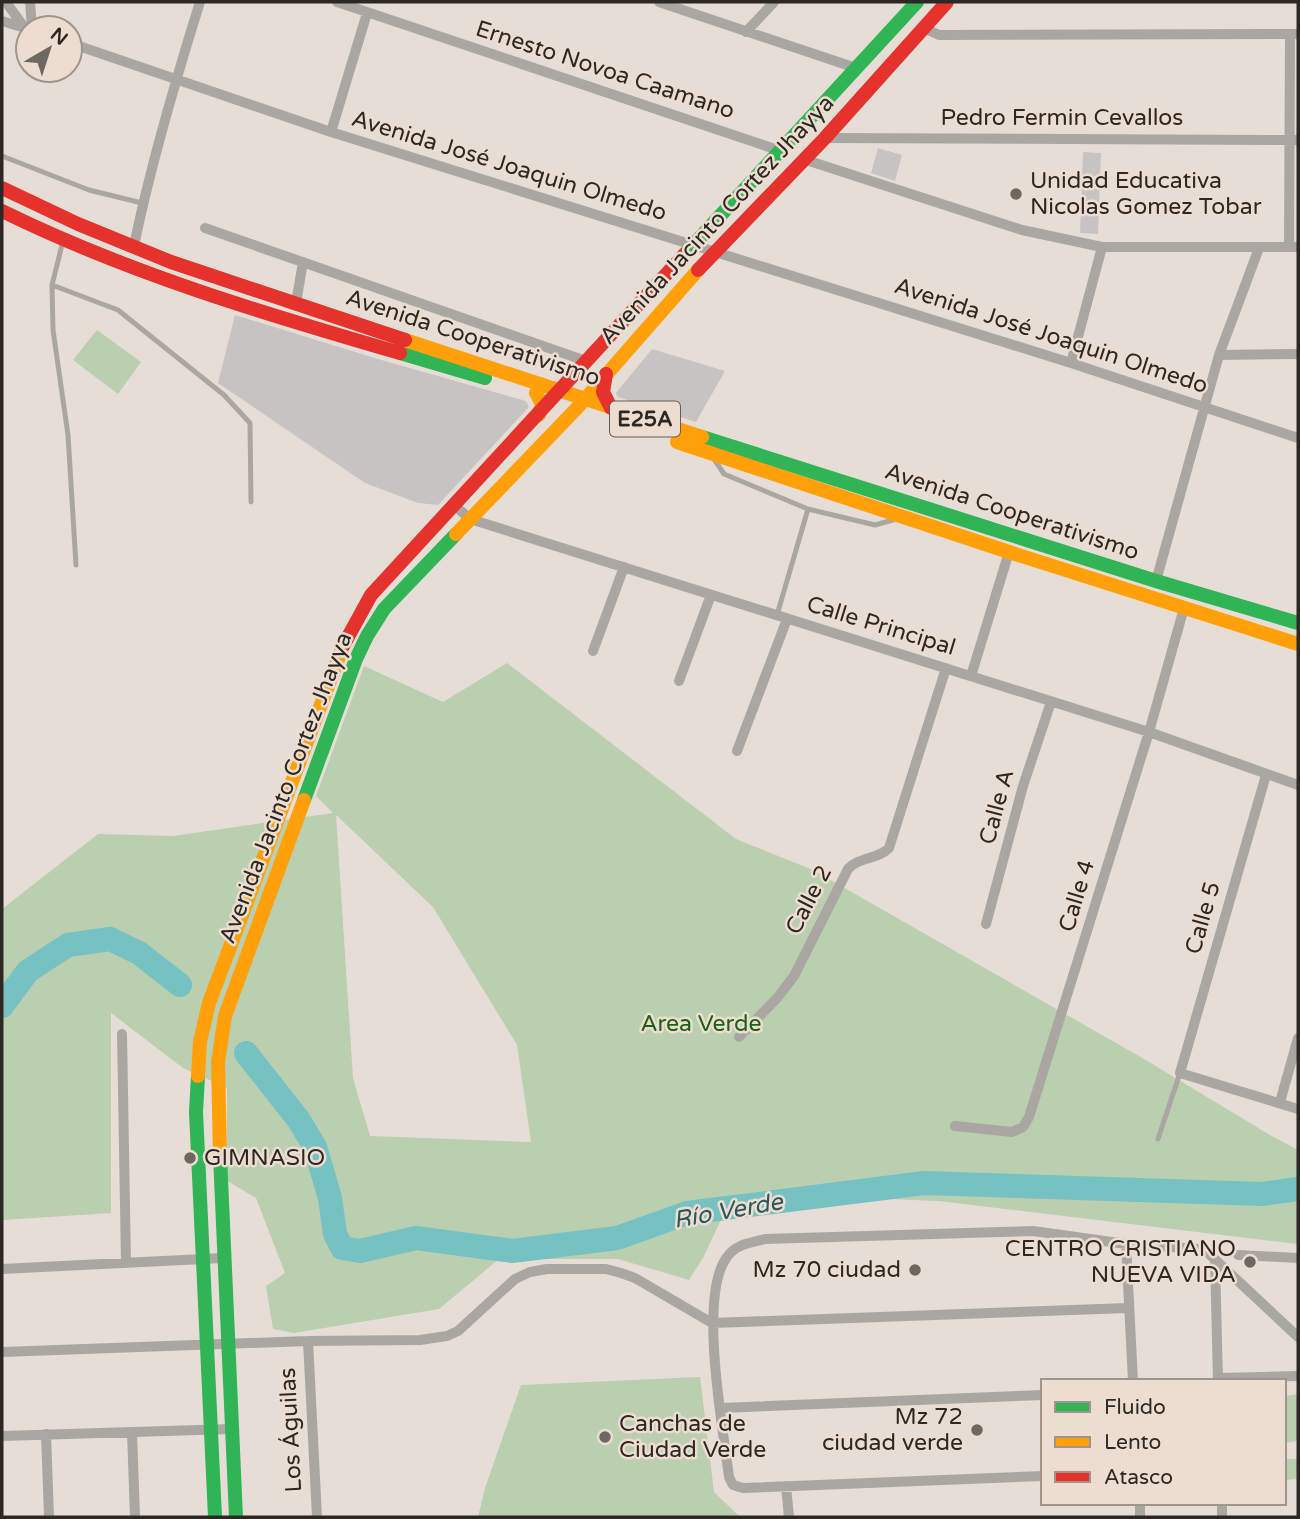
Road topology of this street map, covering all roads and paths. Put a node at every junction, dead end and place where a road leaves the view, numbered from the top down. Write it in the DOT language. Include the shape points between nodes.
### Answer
graph roads {
  1 [pos="200,2"];
  2 [pos="337,2"];
  3 [pos="659,2"];
  4 [pos="774,2"];
  5 [pos="917,2"];
  6 [pos="947,2"];
  7 [pos="367,13"];
  8 [pos="924,28"];
  9 [pos="746,32"];
  10 [pos="1294,34"];
  11 [pos="84,48"];
  12 [pos="856,68"];
  13 [pos="176,80"];
  14 [pos="331,132"];
  15 [pos="825,138"];
  16 [pos="1294,140"];
  17 [pos="781,151"];
  18 [pos="2,157"];
  19 [pos="803,159"];
  20 [pos="2,188"];
  21 [pos="142,203"];
  22 [pos="2,211"];
  23 [pos="205,228"];
  24 [pos="64,239"];
  25 [pos="134,246"];
  26 [pos="695,246"];
  27 [pos="1102,247"];
  28 [pos="1294,247"];
  29 [pos="1259,248"];
  30 [pos="714,252"];
  31 [pos="303,262"];
  32 [pos="52,285"];
  33 [pos="296,303"];
  34 [pos="1298,354"];
  35 [pos="1219,355"];
  36 [pos="586,360"];
  37 [pos="1071,363"];
  38 [pos="606,374"];
  39 [pos="536,393"];
  40 [pos="558,394"];
  41 [pos="582,403"];
  42 [pos="611,408"];
  43 [pos="1205,408"];
  44 [pos="539,415"];
  45 [pos="1298,438"];
  46 [pos="710,454"];
  47 [pos="251,502"];
  48 [pos="453,504"];
  49 [pos="808,509"];
  50 [pos="902,516"];
  51 [pos="470,519"];
  52 [pos="1009,552"];
  53 [pos="76,565"];
  54 [pos="624,567"];
  55 [pos="1156,581"];
  56 [pos="711,595"];
  57 [pos="1184,608"];
  58 [pos="782,617"];
  59 [pos="1298,623"];
  60 [pos="1298,644"];
  61 [pos="593,651"];
  62 [pos="946,668"];
  63 [pos="971,676"];
  64 [pos="679,681"];
  65 [pos="1051,702"];
  66 [pos="1149,732"];
  67 [pos="737,751"];
  68 [pos="1266,775"];
  69 [pos="1298,785"];
  70 [pos="986,924"];
  71 [pos="122,1034"];
  72 [pos="739,1037"];
  73 [pos="1298,1038"];
  74 [pos="1180,1073"];
  75 [pos="1280,1102"];
  76 [pos="1298,1109"];
  77 [pos="955,1126"];
  78 [pos="1158,1139"];
  79 [pos="1126,1244"];
  80 [pos="1238,1255"];
  81 [pos="223,1258"];
  82 [pos="1298,1258"];
  83 [pos="205,1259"];
  84 [pos="1215,1260"];
  85 [pos="126,1263"];
  86 [pos="2,1269"];
  87 [pos="1128,1308"];
  88 [pos="712,1323"];
  89 [pos="1298,1336"];
  90 [pos="308,1341"];
  91 [pos="228,1344"];
  92 [pos="208,1345"];
  93 [pos="2,1352"];
  94 [pos="1298,1376"];
  95 [pos="1133,1379"];
  96 [pos="1218,1379"];
  97 [pos="1041,1395"];
  98 [pos="721,1408"];
  99 [pos="212,1429"];
  100 [pos="232,1429"];
  101 [pos="132,1432"];
  102 [pos="46,1434"];
  103 [pos="2,1436"];
  104 [pos="1041,1476"];
  105 [pos="786,1486"];
  106 [pos="49,1517"];
  107 [pos="135,1517"];
  108 [pos="215,1517"];
  109 [pos="236,1517"];
  110 [pos="317,1517"];
  111 [pos="789,1517"];
  1 -- 13 [label="street"];
  2 -- 7 [label="street, Ernesto Novoa Caamano"];
  3 -- 9 [label="street"];
  4 -- 9 [label="street"];
  5 -- 12 [label="main road, Avenida Jacinto Cortez Jhayya"];
  6 -- 8 [label="main road, Avenida Jacinto Cortez Jhayya"];
  7 -- 14 [label="street"];
  7 -- 17 [label="street, Ernesto Novoa Caamano"];
  8 -- 10 [label="street" via="939,34"];
  8 -- 15 [label="main road, Avenida Jacinto Cortez Jhayya"];
  9 -- 12 [label="street"];
  10 -- 16 [label="street"];
  11 -- 13 [label="street, Avenida José Joaquin Olmedo"];
  12 -- 17 [label="main road, Avenida Jacinto Cortez Jhayya"];
  13 -- 14 [label="street, Avenida José Joaquin Olmedo"];
  13 -- 21 [label="street"];
  14 -- 26 [label="street, Avenida José Joaquin Olmedo"];
  15 -- 16 [label="street, Pedro Fermin Cevallos"];
  15 -- 19 [label="main road, Avenida Jacinto Cortez Jhayya"];
  16 -- 28 [label="street"];
  17 -- 26 [label="main road, Avenida Jacinto Cortez Jhayya"];
  18 -- 21 [label="lane" via="89,190"];
  19 -- 27 [label="street" via="1022,230"];
  19 -- 30 [label="main road, Avenida Jacinto Cortez Jhayya"];
  20 -- 25 [label="main road, Avenida Cooperativismo / E25A"];
  21 -- 25 [label="street"];
  22 -- 24 [label="main road, Avenida Cooperativismo / E25A"];
  23 -- 31 [label="street"];
  24 -- 32 [label="lane"];
  24 -- 39 [label="main road, Avenida Cooperativismo / E25A" via="300,324"];
  25 -- 33 [label="main road, Avenida Cooperativismo / E25A"];
  26 -- 30 [label="street, Avenida José Joaquin Olmedo"];
  26 -- 36 [label="main road, Avenida Jacinto Cortez Jhayya"];
  27 -- 29 [label="street"];
  27 -- 37 [label="street"];
  28 -- 29 [label="street"];
  29 -- 35 [label="street"];
  30 -- 37 [label="street, Avenida José Joaquin Olmedo"];
  30 -- 38 [label="main road, Avenida Jacinto Cortez Jhayya"];
  31 -- 33 [label="street"];
  31 -- 36 [label="street"];
  32 -- 47 [label="lane" via="118,310 224,395 250,423"];
  32 -- 53 [label="lane"];
  33 -- 40 [label="main road, Avenida Cooperativismo / E25A"];
  34 -- 35 [label="street"];
  35 -- 43 [label="street"];
  36 -- 40 [label="main road, Avenida Jacinto Cortez Jhayya"];
  37 -- 43 [label="street, Avenida José Joaquin Olmedo"];
  38 -- 41 [label="main road, Avenida Jacinto Cortez Jhayya"];
  38 -- 42 [label="main road" via="601,389"];
  39 -- 40 [label="main road, Avenida Cooperativismo / E25A"];
  39 -- 44 [label="main road" via="542,404"];
  40 -- 41 [label="main road, Avenida Cooperativismo / E25A"];
  40 -- 44 [label="main road, Avenida Jacinto Cortez Jhayya"];
  41 -- 42 [label="main road, Avenida Cooperativismo / E25A"];
  41 -- 46 [label="main road, Avenida Cooperativismo / E25A"];
  41 -- 51 [label="main road, Avenida Jacinto Cortez Jhayya"];
  42 -- 55 [label="main road, Avenida Cooperativismo / E25A"];
  43 -- 45 [label="street, Avenida José Joaquin Olmedo"];
  43 -- 55 [label="street"];
  44 -- 48 [label="main road, Avenida Jacinto Cortez Jhayya"];
  46 -- 49 [label="lane" via="724,474"];
  46 -- 50 [label="main road, Avenida Cooperativismo / E25A"];
  48 -- 51 [label="street, Calle Principal"];
  48 -- 83 [label="main road, Avenida Jacinto Cortez Jhayya" via="371,595 344,643 209,1003 200,1042 196,1112"];
  49 -- 50 [label="lane" via="875,525"];
  49 -- 58 [label="lane"];
  50 -- 52 [label="main road, Avenida Cooperativismo / E25A"];
  51 -- 54 [label="street, Calle Principal"];
  51 -- 81 [label="main road, Avenida Jacinto Cortez Jhayya" via="384,609 367,636 225,1016 218,1062"];
  52 -- 57 [label="main road, Avenida Cooperativismo / E25A"];
  52 -- 63 [label="street"];
  54 -- 56 [label="street, Calle Principal"];
  54 -- 61 [label="street"];
  55 -- 59 [label="main road, Avenida Cooperativismo / E25A"];
  56 -- 58 [label="street, Calle Principal"];
  56 -- 64 [label="street"];
  57 -- 60 [label="main road, Avenida Cooperativismo / E25A"];
  57 -- 66 [label="street, Calle 4"];
  58 -- 62 [label="street, Calle Principal"];
  58 -- 67 [label="street"];
  62 -- 63 [label="street, Calle Principal"];
  62 -- 72 [label="street, Calle 2" via="889,848 848,869 794,976"];
  63 -- 65 [label="street, Calle Principal"];
  65 -- 66 [label="street, Calle Principal"];
  65 -- 70 [label="street, Calle A"];
  66 -- 68 [label="street, Calle Principal"];
  66 -- 77 [label="street, Calle 4" via="1027,1122 1012,1132"];
  68 -- 69 [label="street, Calle Principal"];
  68 -- 74 [label="street, Calle 5"];
  71 -- 85 [label="street"];
  73 -- 75 [label="street"];
  74 -- 75 [label="street"];
  74 -- 78 [label="lane"];
  75 -- 76 [label="street"];
  79 -- 84 [label="street" via="1203,1250"];
  79 -- 87 [label="street"];
  79 -- 88 [label="street" via="1033,1231 765,1239 740,1245 727,1257 718,1273"];
  80 -- 82 [label="street"];
  81 -- 83 [label="street"];
  81 -- 91 [label="main road, Avenida Jacinto Cortez Jhayya"];
  83 -- 85 [label="street"];
  83 -- 92 [label="main road, Avenida Jacinto Cortez Jhayya"];
  84 -- 89 [label="street"];
  84 -- 96 [label="street"];
  85 -- 86 [label="street"];
  87 -- 88 [label="street"];
  87 -- 95 [label="street"];
  88 -- 90 [label="street" via="621,1273 547,1269 515,1279 468,1324 447,1336"];
  88 -- 98 [label="street"];
  90 -- 91 [label="street"];
  90 -- 110 [label="street, Los Águilas"];
  91 -- 92 [label="street"];
  91 -- 100 [label="main road, Avenida Jacinto Cortez Jhayya"];
  92 -- 93 [label="street"];
  92 -- 99 [label="main road, Avenida Jacinto Cortez Jhayya"];
  94 -- 96 [label="street"];
  97 -- 98 [label="street"];
  98 -- 105 [label="street" via="733,1485"];
  99 -- 100 [label="street"];
  99 -- 101 [label="street"];
  99 -- 108 [label="main road, Avenida Jacinto Cortez Jhayya"];
  100 -- 109 [label="main road, Avenida Jacinto Cortez Jhayya"];
  101 -- 102 [label="street"];
  101 -- 107 [label="street"];
  102 -- 103 [label="street"];
  102 -- 106 [label="street"];
  104 -- 105 [label="street"];
  105 -- 111 [label="street"];
}
